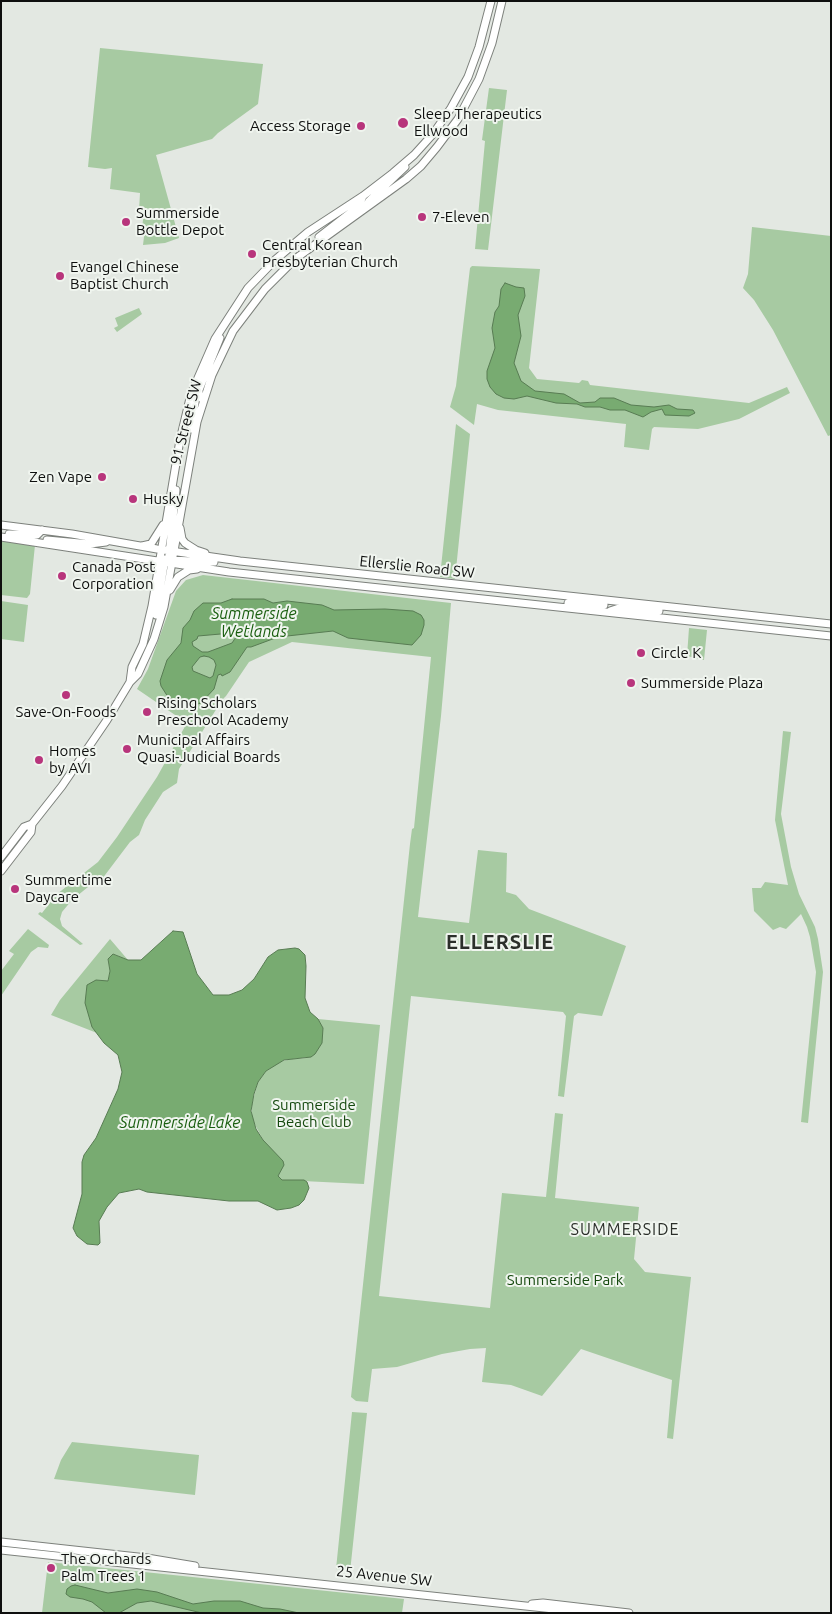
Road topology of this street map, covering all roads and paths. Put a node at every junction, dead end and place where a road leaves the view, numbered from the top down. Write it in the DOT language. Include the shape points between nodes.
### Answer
graph roads {
  1 [pos="491,1"];
  2 [pos="502,1"];
  3 [pos="414,155"];
  4 [pos="363,196"];
  5 [pos="364,210"];
  6 [pos="306,250"];
  7 [pos="223,324"];
  8 [pos="193,388"];
  9 [pos="203,400"];
  10 [pos="192,446"];
  11 [pos="176,462"];
  12 [pos="166,518"];
  13 [pos="179,522"];
  14 [pos="1,525"];
  15 [pos="14,526"];
  16 [pos="1,530"];
  17 [pos="42,530"];
  18 [pos="1,536"];
  19 [pos="111,541"];
  20 [pos="41,543"];
  21 [pos="141,546"];
  22 [pos="167,558"];
  23 [pos="279,566"];
  24 [pos="202,568"];
  25 [pos="615,602"];
  26 [pos="528,603"];
  27 [pos="164,607"];
  28 [pos="694,610"];
  29 [pos="608,612"];
  30 [pos="831,624"];
  31 [pos="831,636"];
  32 [pos="143,663"];
  33 [pos="130,682"];
  34 [pos="32,824"];
  35 [pos="1,857"];
  36 [pos="1,871"];
  37 [pos="1,1542"];
  38 [pos="1,1550"];
  39 [pos="247,1576"];
  40 [pos="519,1604"];
  41 [pos="590,1613"];
  42 [pos="629,1613"];
  1 -- 3 [label="main road, 91 Street SW" via="480,47 464,86 439,126"];
  2 -- 5 [label="main road, 91 Street SW" via="486,62 458,119 421,166"];
  3 -- 4 [label="main road, 91 Street SW"];
  3 -- 5 [label="main road"];
  4 -- 6 [label="main road" via="359,206 326,230"];
  4 -- 7 [label="main road, 91 Street SW" via="308,232 275,260 248,288"];
  5 -- 6 [label="main road, 91 Street SW"];
  6 -- 9 [label="main road, 91 Street SW" via="278,274 246,312 218,360"];
  7 -- 8 [label="main road, 91 Street SW"];
  7 -- 9 [label="main road" via="222,335 199,390"];
  8 -- 10 [label="main road" via="196,394 190,436"];
  8 -- 11 [label="main road, 91 Street SW"];
  9 -- 10 [label="main road, 91 Street SW"];
  10 -- 13 [label="main road, 91 Street SW"];
  11 -- 12 [label="main road, 91 Street SW"];
  11 -- 22 [label="main road"];
  12 -- 21 [label="main road" via="153,540"];
  12 -- 22 [label="main road, 91 Street SW"];
  13 -- 22 [label="main road, 91 Street SW"];
  13 -- 23 [label="main road" via="182,539 196,550"];
  14 -- 15 [label="main road, Ellerslie Road SW"];
  15 -- 16 [label="main road"];
  15 -- 17 [label="main road, Ellerslie Road SW"];
  17 -- 18 [label="main road" via="37,535"];
  17 -- 19 [label="main road, Ellerslie Road SW"];
  18 -- 20 [label="main road, Ellerslie Road SW"];
  19 -- 20 [label="main road" via="90,544 49,540"];
  19 -- 21 [label="main road, Ellerslie Road SW"];
  20 -- 22 [label="main road, Ellerslie Road SW"];
  21 -- 22 [label="main road, Ellerslie Road SW"];
  22 -- 23 [label="main road"];
  22 -- 24 [label="main road, Ellerslie Road SW"];
  22 -- 27 [label="main road, 91 Street SW"];
  22 -- 32 [label="main road" via="158,610"];
  22 -- 33 [label="main road, 91 Street SW"];
  23 -- 25 [label="main road, Ellerslie Road SW"];
  24 -- 26 [label="main road, Ellerslie Road SW"];
  24 -- 27 [label="main road" via="189,570 178,577"];
  25 -- 26 [label="main road" via="611,605"];
  25 -- 28 [label="main road, Ellerslie Road SW"];
  26 -- 29 [label="main road, Ellerslie Road SW"];
  27 -- 32 [label="main road, 91 Street SW"];
  28 -- 29 [label="main road" via="666,612 619,608"];
  28 -- 30 [label="main road, Ellerslie Road SW"];
  29 -- 31 [label="main road, Ellerslie Road SW"];
  32 -- 33 [label="main road, 91 Street SW"];
  33 -- 34 [label="main road, 91 Street SW" via="85,753"];
  34 -- 35 [label="main road, 91 Street SW" via="24,827"];
  34 -- 36 [label="main road, 91 Street SW" via="30,832"];
  37 -- 39 [label="main road, 25 Avenue SW" via="147,1558"];
  38 -- 39 [label="main road, 25 Avenue SW"];
  39 -- 40 [label="main road, 25 Avenue SW"];
  40 -- 41 [label="main road, 25 Avenue SW"];
  40 -- 42 [label="main road, 25 Avenue SW" via="543,1603"];
}
